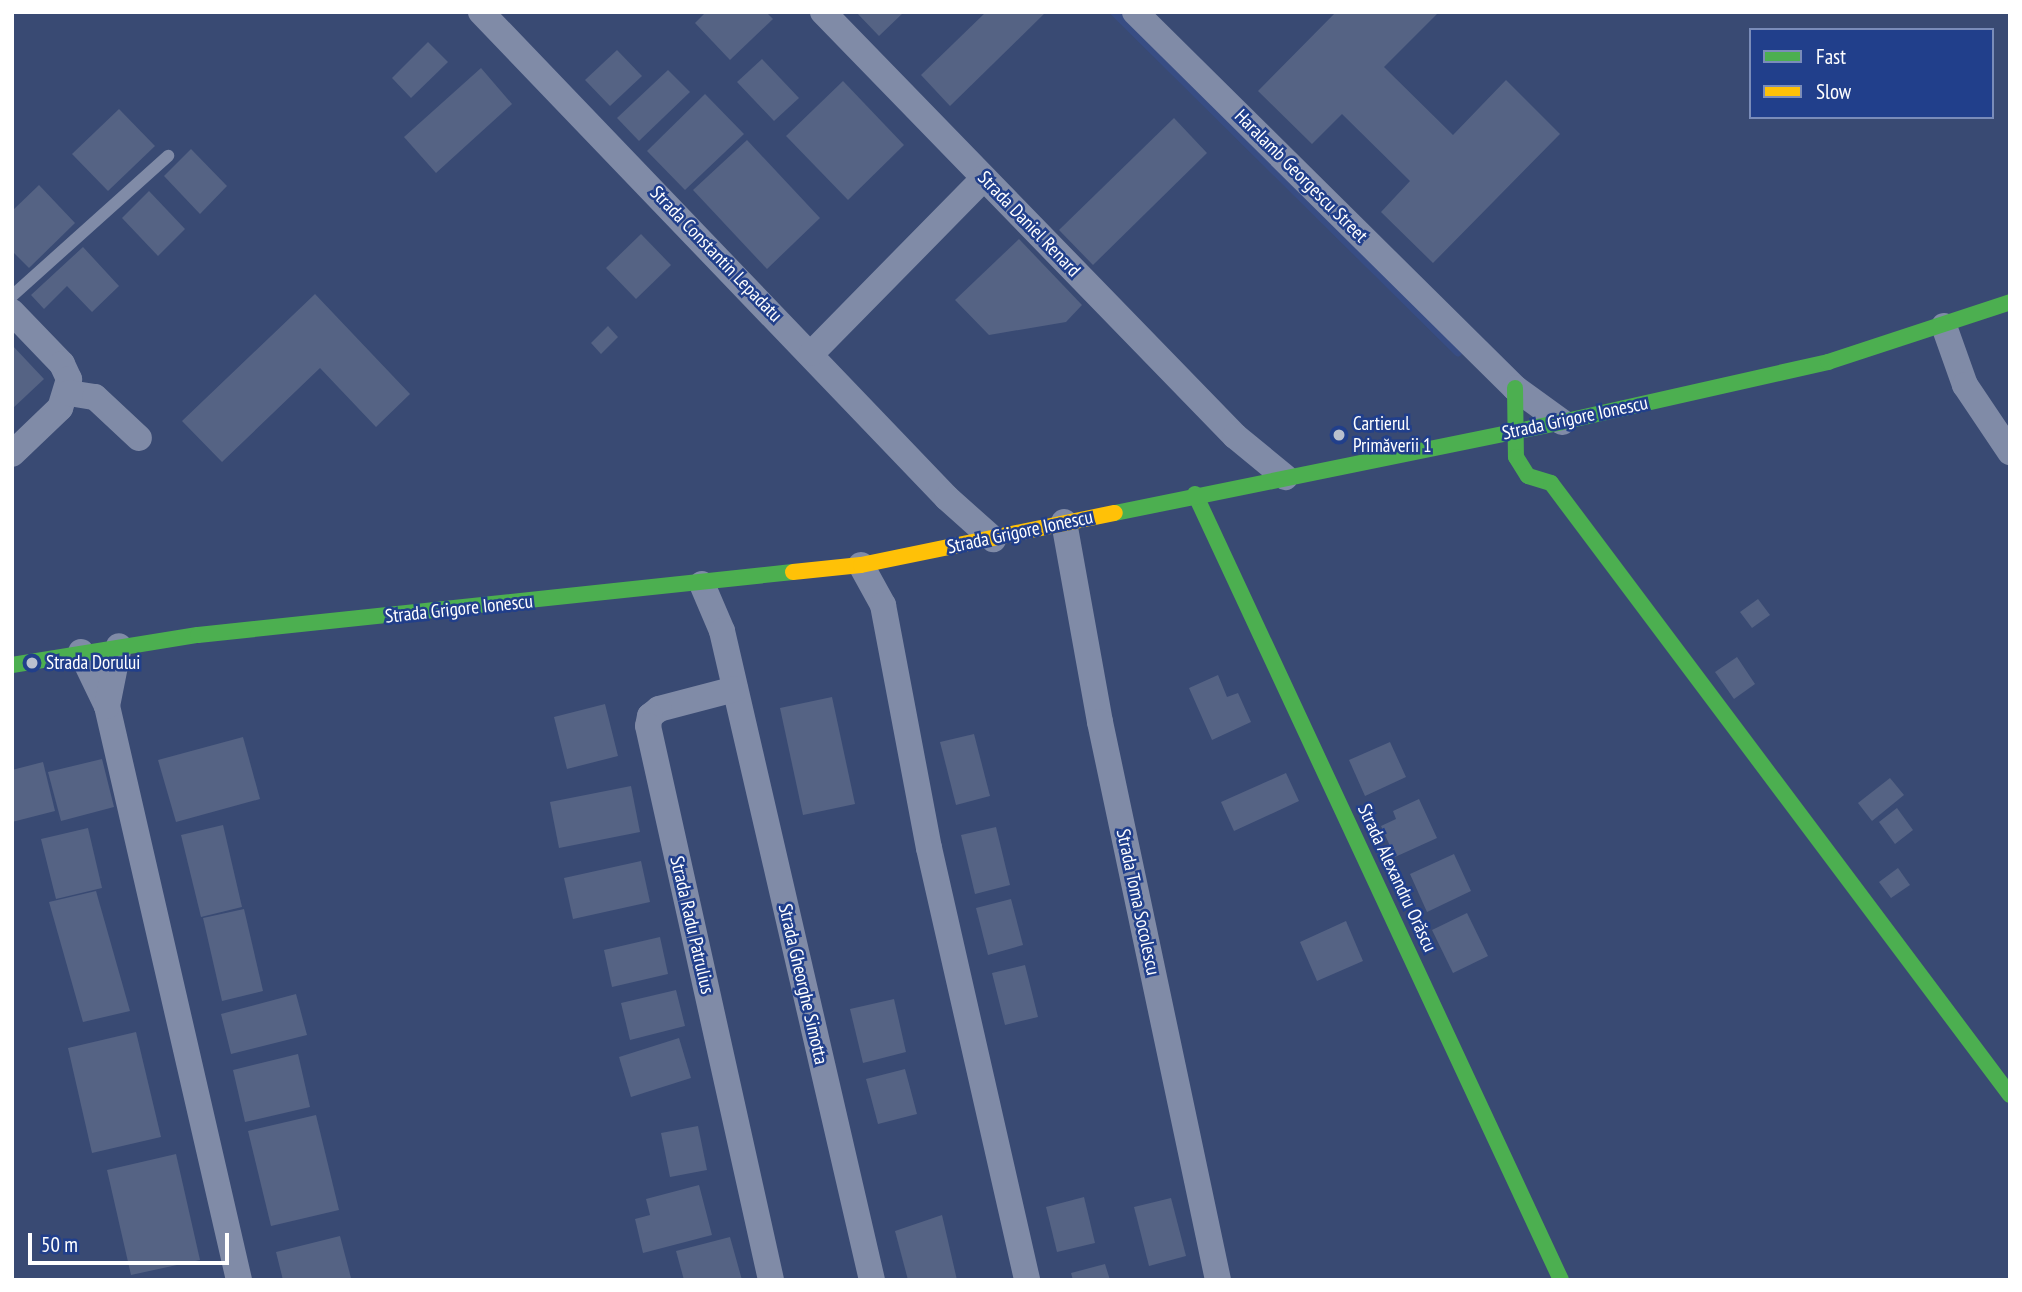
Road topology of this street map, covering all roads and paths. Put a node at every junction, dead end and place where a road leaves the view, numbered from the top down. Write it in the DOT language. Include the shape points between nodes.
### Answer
graph roads {
  1 [pos="481,12"];
  2 [pos="823,12"];
  3 [pos="1135,12"];
  4 [pos="168,156"];
  5 [pos="984,178"];
  6 [pos="12,296"];
  7 [pos="2010,302"];
  8 [pos="12,312"];
  9 [pos="1944,326"];
  10 [pos="812,353"];
  11 [pos="1515,388"];
  12 [pos="68,393"];
  13 [pos="1562,422"];
  14 [pos="1513,432"];
  15 [pos="1235,436"];
  16 [pos="139,438"];
  17 [pos="2010,452"];
  18 [pos="12,454"];
  19 [pos="1284,477"];
  20 [pos="1242,485"];
  21 [pos="1195,494"];
  22 [pos="947,498"];
  23 [pos="1064,522"];
  24 [pos="993,539"];
  25 [pos="944,549"];
  26 [pos="894,559"];
  27 [pos="861,565"];
  28 [pos="737,580"];
  29 [pos="702,584"];
  30 [pos="883,605"];
  31 [pos="722,631"];
  32 [pos="119,646"];
  33 [pos="81,652"];
  34 [pos="12,665"];
  35 [pos="735,689"];
  36 [pos="107,706"];
  37 [pos="2010,1095"];
  38 [pos="239,1280"];
  39 [pos="771,1280"];
  40 [pos="872,1280"];
  41 [pos="1027,1280"];
  42 [pos="1218,1280"];
  43 [pos="1561,1280"];
  1 -- 10 [label="street, Strada Constantin Lepadatu"];
  2 -- 5 [label="street, Strada Daniel Renard"];
  3 -- 11 [label="street"];
  4 -- 6 [label="lane"];
  5 -- 10 [label="street"];
  5 -- 15 [label="street, Strada Daniel Renard"];
  7 -- 9 [label="main road, Strada Grigore Ionescu"];
  8 -- 12 [label="street" via="62,364 69,379"];
  9 -- 13 [label="main road, Strada Grigore Ionescu" via="1828,362"];
  9 -- 17 [label="street" via="1965,385"];
  10 -- 22 [label="street, Strada Constantin Lepadatu"];
  11 -- 13 [label="street"];
  11 -- 14 [label="main road"];
  12 -- 16 [label="street" via="95,397"];
  12 -- 18 [label="street" via="60,408"];
  13 -- 14 [label="main road, Strada Grigore Ionescu"];
  14 -- 19 [label="main road, Strada Grigore Ionescu"];
  14 -- 37 [label="main road" via="1516,457 1528,476 1551,484 1559,494"];
  15 -- 19 [label="street, Strada Daniel Renard"];
  15 -- 20 [label="street"];
  19 -- 20 [label="main road, Strada Grigore Ionescu"];
  20 -- 21 [label="main road, Strada Grigore Ionescu"];
  21 -- 23 [label="main road, Strada Grigore Ionescu"];
  21 -- 43 [label="main road, Strada Alexandru Orăscu"];
  22 -- 24 [label="street, Strada Constantin Lepadatu"];
  22 -- 25 [label="street"];
  23 -- 24 [label="main road, Strada Grigore Ionescu"];
  23 -- 42 [label="street, Strada Toma Socolescu" via="1100,722"];
  24 -- 25 [label="main road, Strada Grigore Ionescu"];
  25 -- 26 [label="main road, Strada Grigore Ionescu"];
  26 -- 27 [label="main road, Strada Grigore Ionescu"];
  26 -- 30 [label="street"];
  27 -- 28 [label="main road, Strada Grigore Ionescu"];
  27 -- 30 [label="street"];
  28 -- 29 [label="main road, Strada Grigore Ionescu"];
  28 -- 31 [label="street"];
  29 -- 31 [label="street"];
  29 -- 32 [label="main road, Strada Grigore Ionescu"];
  30 -- 41 [label="street" via="929,848"];
  31 -- 35 [label="street"];
  32 -- 33 [label="main road, Strada Grigore Ionescu"];
  32 -- 36 [label="street"];
  33 -- 34 [label="main road, Strada Grigore Ionescu"];
  33 -- 36 [label="street"];
  35 -- 39 [label="street, Strada Radu Patrulius" via="659,709 650,716 648,726"];
  35 -- 40 [label="street, Strada Gheorghe Simotta"];
  36 -- 38 [label="street"];
}
